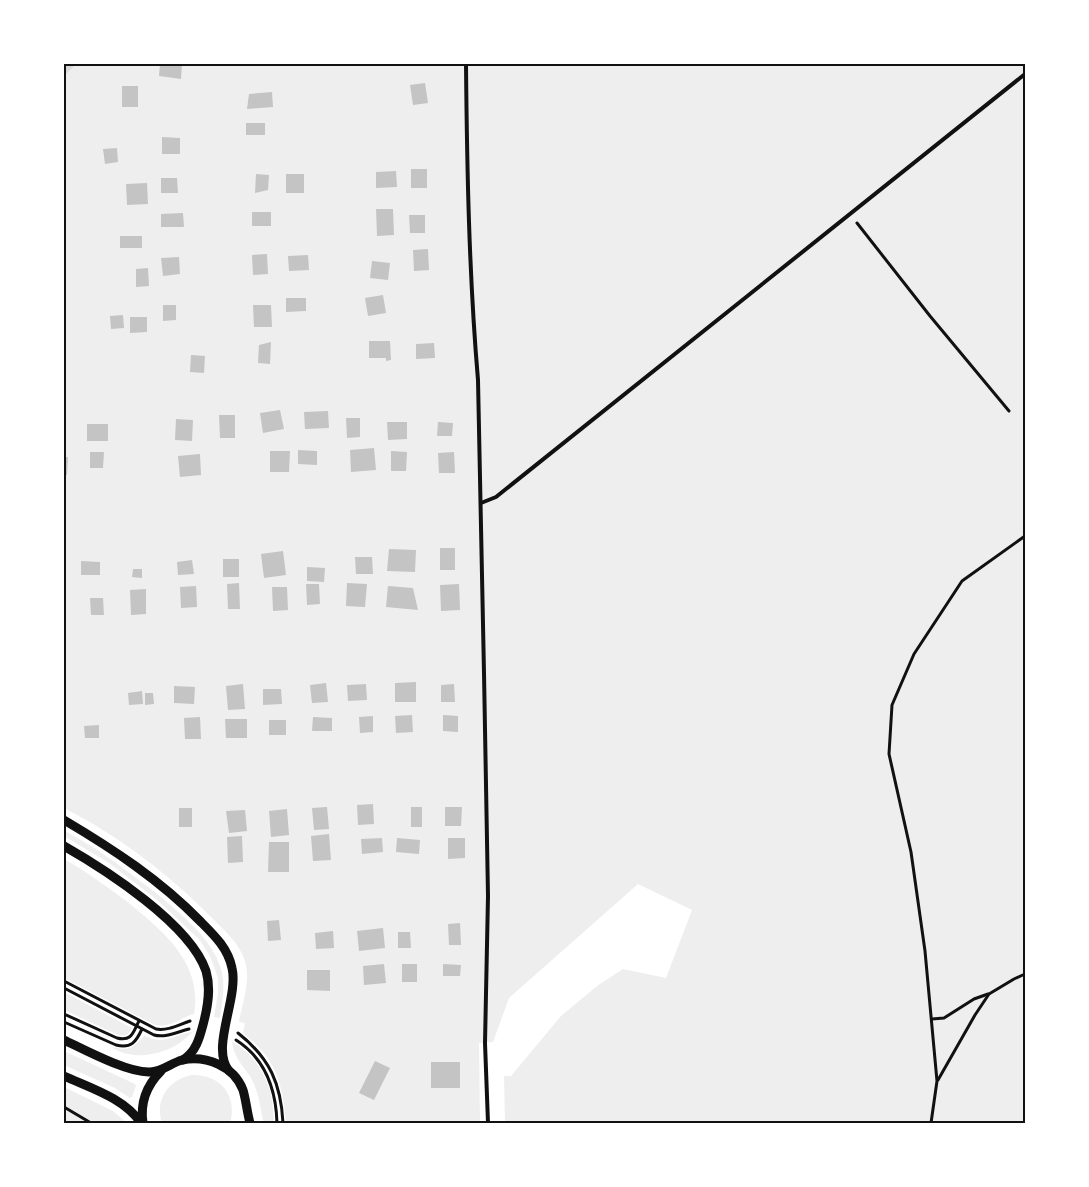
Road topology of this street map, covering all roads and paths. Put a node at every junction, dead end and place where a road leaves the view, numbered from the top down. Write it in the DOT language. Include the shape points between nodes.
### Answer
graph roads {
  1 [pos="466,64"];
  2 [pos="1025,74"];
  3 [pos="850,214"];
  4 [pos="1009,411"];
  5 [pos="480,503"];
  6 [pos="1025,536"];
  7 [pos="64,820"];
  8 [pos="64,846"];
  9 [pos="1025,974"];
  10 [pos="64,981"];
  11 [pos="989,994"];
  12 [pos="64,1014"];
  13 [pos="932,1019"];
  14 [pos="139,1020"];
  15 [pos="204,1021"];
  16 [pos="64,1022"];
  17 [pos="226,1026"];
  18 [pos="142,1030"];
  19 [pos="64,1040"];
  20 [pos="183,1060"];
  21 [pos="163,1069"];
  22 [pos="229,1071"];
  23 [pos="64,1076"];
  24 [pos="937,1081"];
  25 [pos="245,1104"];
  26 [pos="64,1107"];
  27 [pos="91,1123"];
  28 [pos="142,1123"];
  29 [pos="242,1123"];
  30 [pos="250,1123"];
  31 [pos="283,1123"];
  32 [pos="488,1123"];
  33 [pos="931,1123"];
  1 -- 5 [label="lane"];
  2 -- 3 [label="lane"];
  3 -- 4 [label="path"];
  3 -- 5 [label="lane" via="496,497"];
  5 -- 32 [label="lane" via="488,896 485,1043"];
  6 -- 13 [label="path" via="962,581 914,654 892,705 889,754 911,852"];
  7 -- 17 [label="street" via="100,841 158,883 224,947 233,980"];
  8 -- 15 [label="street" via="119,881 158,911 185,938 206,973 208,996"];
  9 -- 11 [label="path"];
  10 -- 14 [label="path"];
  11 -- 13 [label="path" via="974,999 944,1018"];
  11 -- 24 [label="path"];
  12 -- 14 [label="path" via="123,1039 131,1036"];
  13 -- 24 [label="path"];
  14 -- 15 [label="path" via="161,1030 190,1021"];
  15 -- 20 [label="street" via="196,1047"];
  16 -- 18 [label="path" via="122,1046 133,1043"];
  17 -- 22 [label="street" via="222,1050 224,1064"];
  17 -- 31 [label="path" via="251,1044 270,1068 280,1092"];
  19 -- 21 [label="street" via="132,1070 150,1072"];
  20 -- 21 [label="street"];
  20 -- 22 [label="street" via="208,1060"];
  21 -- 28 [label="street" via="146,1094"];
  22 -- 25 [label="street" via="240,1084"];
  23 -- 28 [label="street" via="117,1102"];
  24 -- 33 [label="path"];
  25 -- 29 [label="street"];
  25 -- 30 [label="street"];
  26 -- 27 [label="path"];
}
